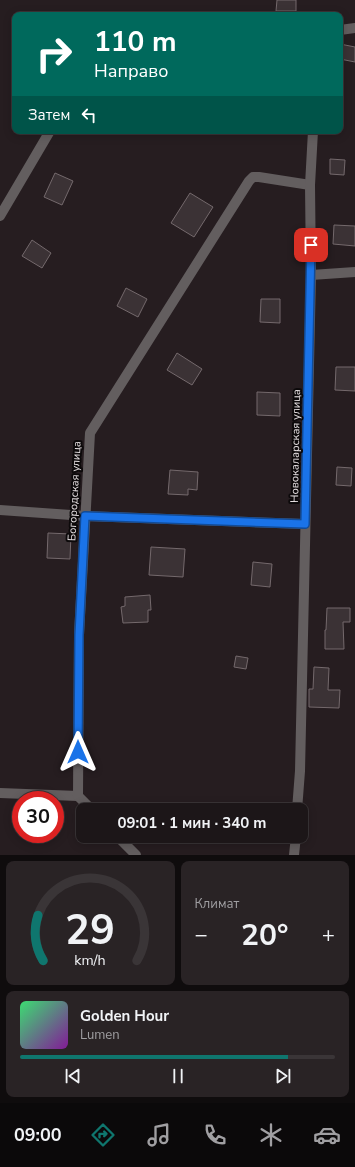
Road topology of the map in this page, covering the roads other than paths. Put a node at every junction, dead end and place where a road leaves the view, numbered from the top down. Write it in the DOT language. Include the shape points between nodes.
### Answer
graph roads {
  1 [pos="355,28"];
  2 [pos="343,30"];
  3 [pos="48,134"];
  4 [pos="313,134"];
  5 [pos="310,185"];
  6 [pos="0,216"];
  7 [pos="355,272"];
  8 [pos="311,275"];
  9 [pos="0,510"];
  10 [pos="85,516"];
  11 [pos="305,524"];
  12 [pos="0,793"];
  13 [pos="78,796"];
  14 [pos="85,803"];
  15 [pos="298,803"];
  16 [pos="124,843"];
  17 [pos="295,843"];
  18 [pos="136,855"];
  19 [pos="294,855"];
  1 -- 2 [label="street"];
  3 -- 6 [label="street"];
  4 -- 5 [label="street, Новокаларская улица"];
  5 -- 8 [label="street, Новокаларская улица"];
  5 -- 10 [label="street, Богородская улица" via="259,177 253,177 249,181 90,433"];
  7 -- 8 [label="street"];
  8 -- 11 [label="street, Новокаларская улица"];
  9 -- 10 [label="street"];
  10 -- 11 [label="street"];
  10 -- 13 [label="street, Богородская улица" via="79,635"];
  11 -- 15 [label="street, Новокаларская улица"];
  12 -- 13 [label="street"];
  13 -- 14 [label="street"];
  16 -- 18 [label="street"];
  17 -- 19 [label="street"];
}
